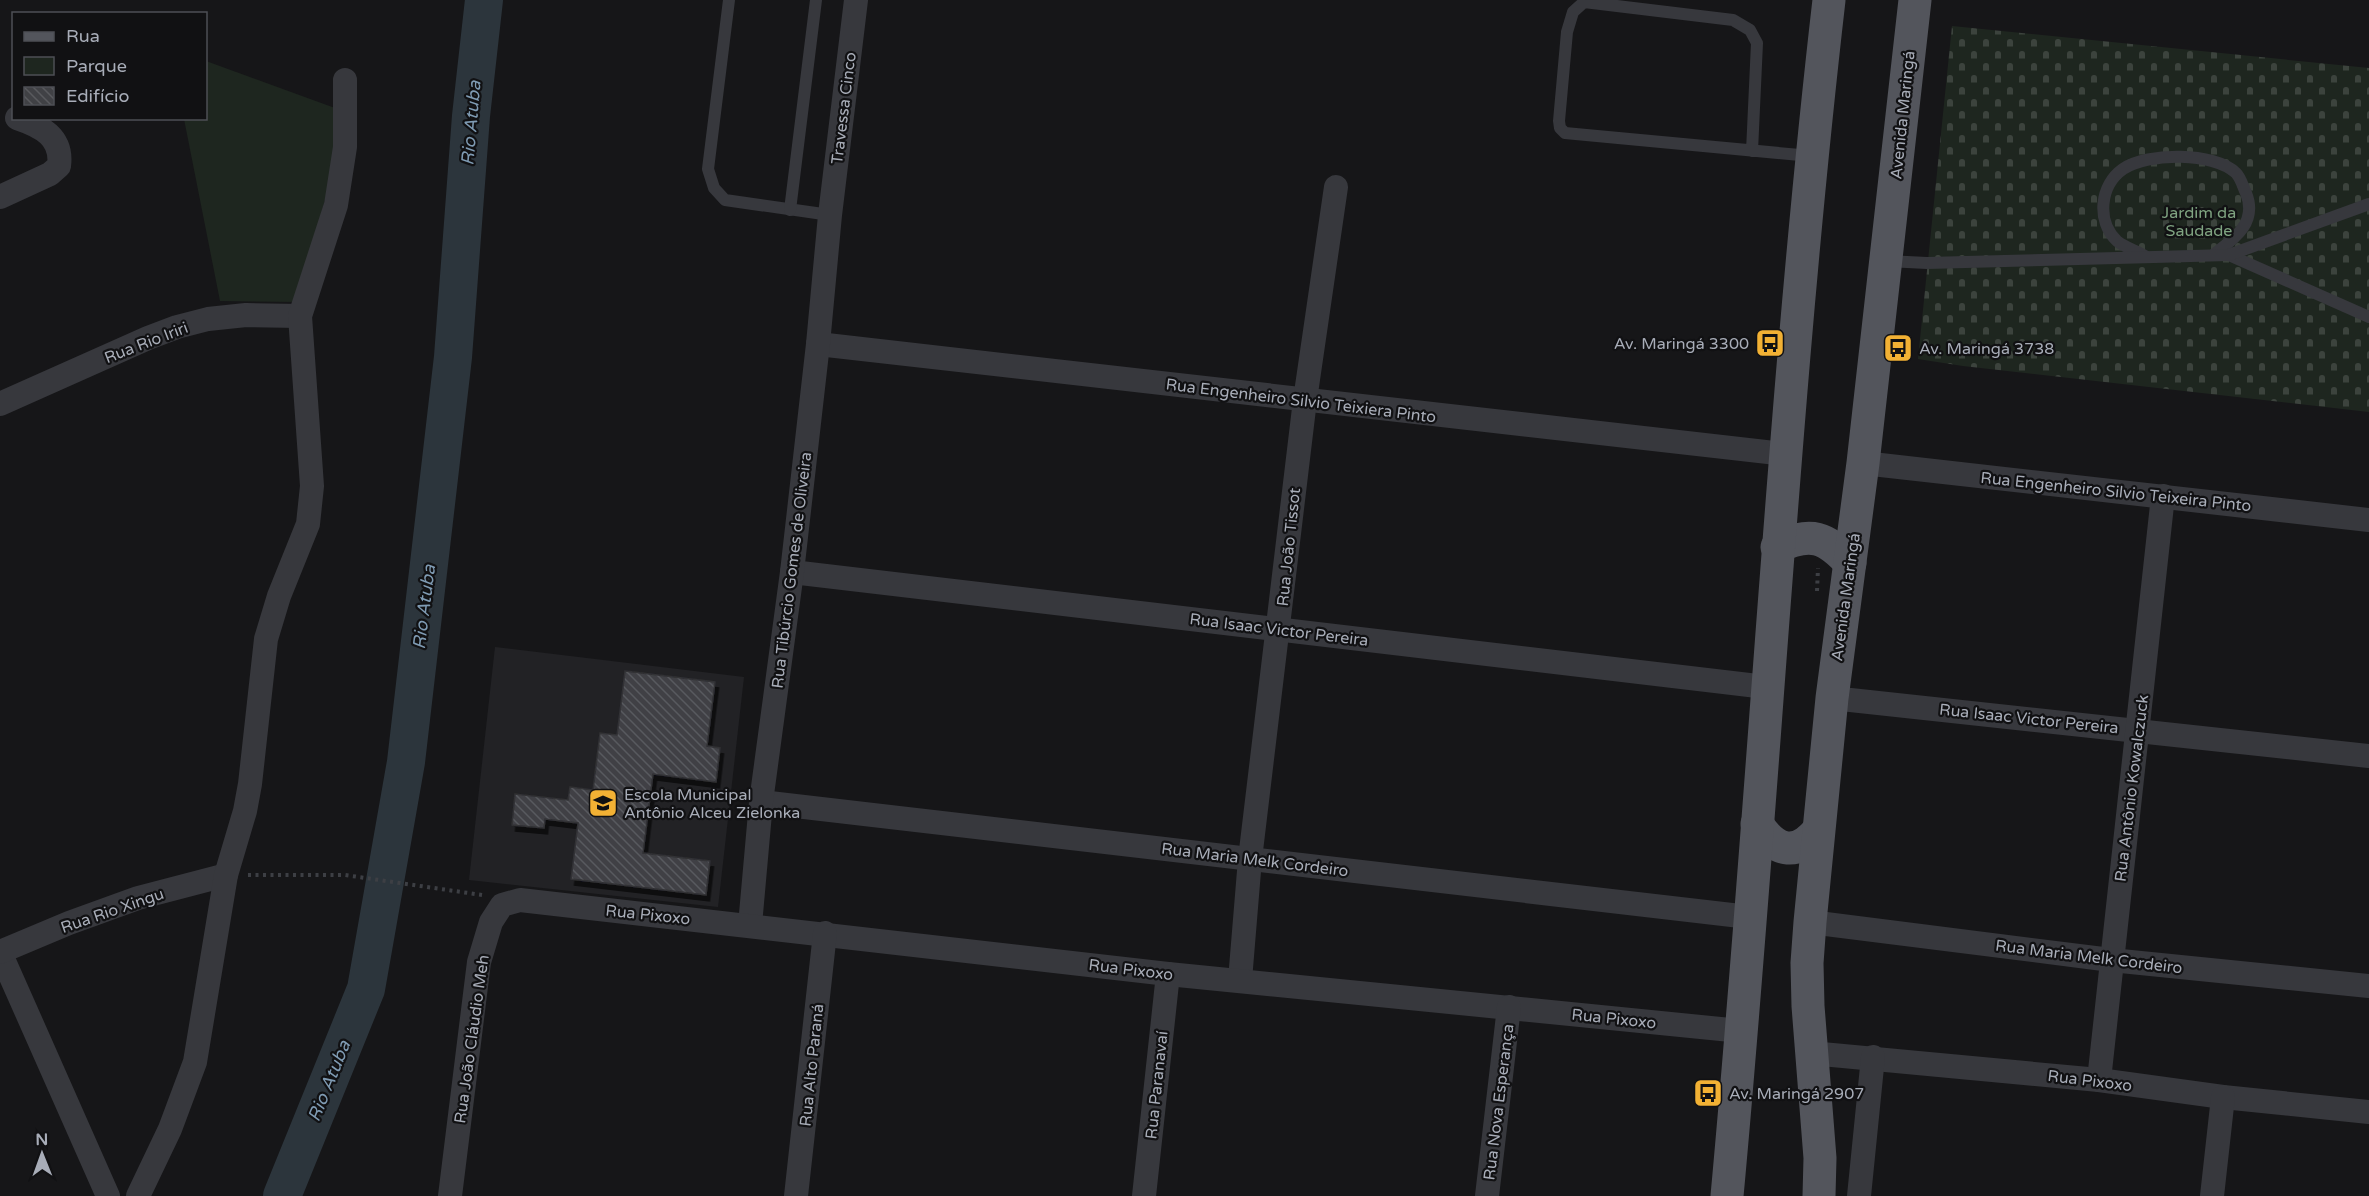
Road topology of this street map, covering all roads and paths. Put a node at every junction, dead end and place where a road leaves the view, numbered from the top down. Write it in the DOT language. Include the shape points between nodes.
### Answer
graph roads {
  1 [pos="729,0"];
  2 [pos="816,0"];
  3 [pos="856,0"];
  4 [pos="1829,0"];
  5 [pos="1915,0"];
  6 [pos="345,80"];
  7 [pos="21,120"];
  8 [pos="1752,151"];
  9 [pos="1811,156"];
  10 [pos="1336,187"];
  11 [pos="0,197"];
  12 [pos="2369,204"];
  13 [pos="790,210"];
  14 [pos="830,215"];
  15 [pos="2213,255"];
  16 [pos="2229,255"];
  17 [pos="2148,257"];
  18 [pos="1886,261"];
  19 [pos="300,316"];
  20 [pos="2369,318"];
  21 [pos="818,344"];
  22 [pos="1305,400"];
  23 [pos="0,404"];
  24 [pos="1784,454"];
  25 [pos="1863,463"];
  26 [pos="2163,496"];
  27 [pos="2369,520"];
  28 [pos="1777,547"];
  29 [pos="1850,563"];
  30 [pos="792,572"];
  31 [pos="1279,629"];
  32 [pos="1766,687"];
  33 [pos="1832,698"];
  34 [pos="2138,730"];
  35 [pos="2369,756"];
  36 [pos="761,802"];
  37 [pos="1757,824"];
  38 [pos="1818,831"];
  39 [pos="1250,859"];
  40 [pos="226,875"];
  41 [pos="460,891"];
  42 [pos="520,900"];
  43 [pos="1749,917"];
  44 [pos="1810,922"];
  45 [pos="750,925"];
  46 [pos="825,933"];
  47 [pos="0,952"];
  48 [pos="2111,960"];
  49 [pos="1168,974"];
  50 [pos="1240,980"];
  51 [pos="2369,986"];
  52 [pos="1509,1007"];
  53 [pos="1741,1031"];
  54 [pos="1811,1053"];
  55 [pos="1873,1057"];
  56 [pos="2099,1080"];
  57 [pos="2223,1097"];
  58 [pos="2369,1112"];
  59 [pos="108,1196"];
  60 [pos="138,1196"];
  61 [pos="450,1196"];
  62 [pos="796,1196"];
  63 [pos="1144,1196"];
  64 [pos="1487,1196"];
  65 [pos="1727,1196"];
  66 [pos="1820,1196"];
  67 [pos="1859,1196"];
  68 [pos="2212,1196"];
  1 -- 13 [label="lane" via="708,169 714,188 724,200"];
  2 -- 13 [label="lane"];
  3 -- 14 [label="street, Travessa Cinco"];
  4 -- 9 [label="main road"];
  5 -- 18 [label="main road, Avenida Maringá"];
  6 -- 19 [label="street" via="345,147 336,205"];
  7 -- 11 [label="street" via="52,137 61,153 59,166"];
  8 -- 8 [label="lane" via="1757,43 1750,30 1733,20 1584,2 1573,12 1567,32 1559,121 1565,133"];
  8 -- 9 [label="lane"];
  9 -- 24 [label="main road"];
  10 -- 22 [label="street, Rua João Tissot"];
  12 -- 16 [label="lane"];
  13 -- 14 [label="lane"];
  14 -- 21 [label="street, Rua Tibúrcio Gomes de Oliveira"];
  15 -- 16 [label="lane"];
  15 -- 17 [label="lane"];
  15 -- 17 [label="lane" via="2247,224 2250,203 2238,174 2223,163 2199,158 2148,158 2124,168 2111,180 2102,216 2118,241"];
  16 -- 20 [label="lane"];
  17 -- 18 [label="lane"];
  18 -- 25 [label="main road, Avenida Maringá"];
  19 -- 23 [label="street, Rua Rio Iriri" via="246,315 177,327"];
  19 -- 40 [label="street" via="311,505 308,524 266,639 248,793"];
  21 -- 22 [label="street, Rua Engenheiro Silvio Teixiera Pinto"];
  21 -- 30 [label="street, Rua Tibúrcio Gomes de Oliveira"];
  22 -- 24 [label="street, Rua Engenheiro Silvio Teixiera Pinto"];
  22 -- 31 [label="street, Rua João Tissot"];
  24 -- 28 [label="main road"];
  25 -- 26 [label="street, Rua Engenheiro Silvio Teixeira Pinto"];
  25 -- 29 [label="main road, Avenida Maringá"];
  26 -- 27 [label="street, Rua Engenheiro Silvio Teixeira Pinto"];
  26 -- 34 [label="street, Rua Antônio Kowalczuck"];
  28 -- 29 [label="main road" via="1805,537 1824,540"];
  28 -- 32 [label="main road"];
  29 -- 33 [label="main road, Avenida Maringá"];
  30 -- 31 [label="street, Rua Isaac Victor Pereira"];
  30 -- 36 [label="street, Rua Tibúrcio Gomes de Oliveira"];
  31 -- 32 [label="street, Rua Isaac Victor Pereira"];
  31 -- 39 [label="street, Rua João Tissot"];
  32 -- 37 [label="main road"];
  33 -- 34 [label="street, Rua Isaac Victor Pereira"];
  33 -- 38 [label="main road, Avenida Maringá"];
  34 -- 35 [label="street, Rua Isaac Victor Pereira"];
  34 -- 48 [label="street, Rua Antônio Kowalczuck"];
  36 -- 39 [label="street, Rua Maria Melk Cordeiro"];
  36 -- 45 [label="street, Rua Tibúrcio Gomes de Oliveira"];
  37 -- 38 [label="main road" via="1777,846 1789,848 1801,847"];
  37 -- 43 [label="main road"];
  38 -- 44 [label="main road, Avenida Maringá"];
  39 -- 43 [label="street, Rua Maria Melk Cordeiro"];
  39 -- 50 [label="street, Rua João Tissot"];
  40 -- 41 [label="path" via="345,875"];
  40 -- 47 [label="street, Rua Rio Xingu" via="138,898"];
  40 -- 60 [label="street" via="195,1062"];
  42 -- 45 [label="street, Rua Pixoxo"];
  42 -- 61 [label="street, Rua João Cláudio Meh" via="502,905 490,922 479,962"];
  43 -- 53 [label="main road"];
  44 -- 48 [label="street, Rua Maria Melk Cordeiro"];
  44 -- 54 [label="main road, Avenida Maringá" via="1807,963"];
  45 -- 46 [label="street, Rua Pixoxo"];
  46 -- 49 [label="street, Rua Pixoxo"];
  46 -- 62 [label="street, Rua Alto Paraná"];
  47 -- 59 [label="street"];
  48 -- 51 [label="street, Rua Maria Melk Cordeiro"];
  48 -- 56 [label="street, Rua Antônio Kowalczuck"];
  49 -- 50 [label="street, Rua Pixoxo"];
  49 -- 63 [label="street, Rua Paranavaí"];
  50 -- 52 [label="street, Rua Pixoxo"];
  52 -- 53 [label="street, Rua Pixoxo"];
  52 -- 64 [label="street, Rua Nova Esperança"];
  53 -- 65 [label="main road"];
  54 -- 55 [label="street, Rua Pixoxo"];
  54 -- 66 [label="main road, Avenida Maringá"];
  55 -- 56 [label="street, Rua Pixoxo"];
  55 -- 67 [label="street"];
  56 -- 57 [label="street, Rua Pixoxo"];
  57 -- 58 [label="street, Rua Pixoxo"];
  57 -- 68 [label="street"];
}
